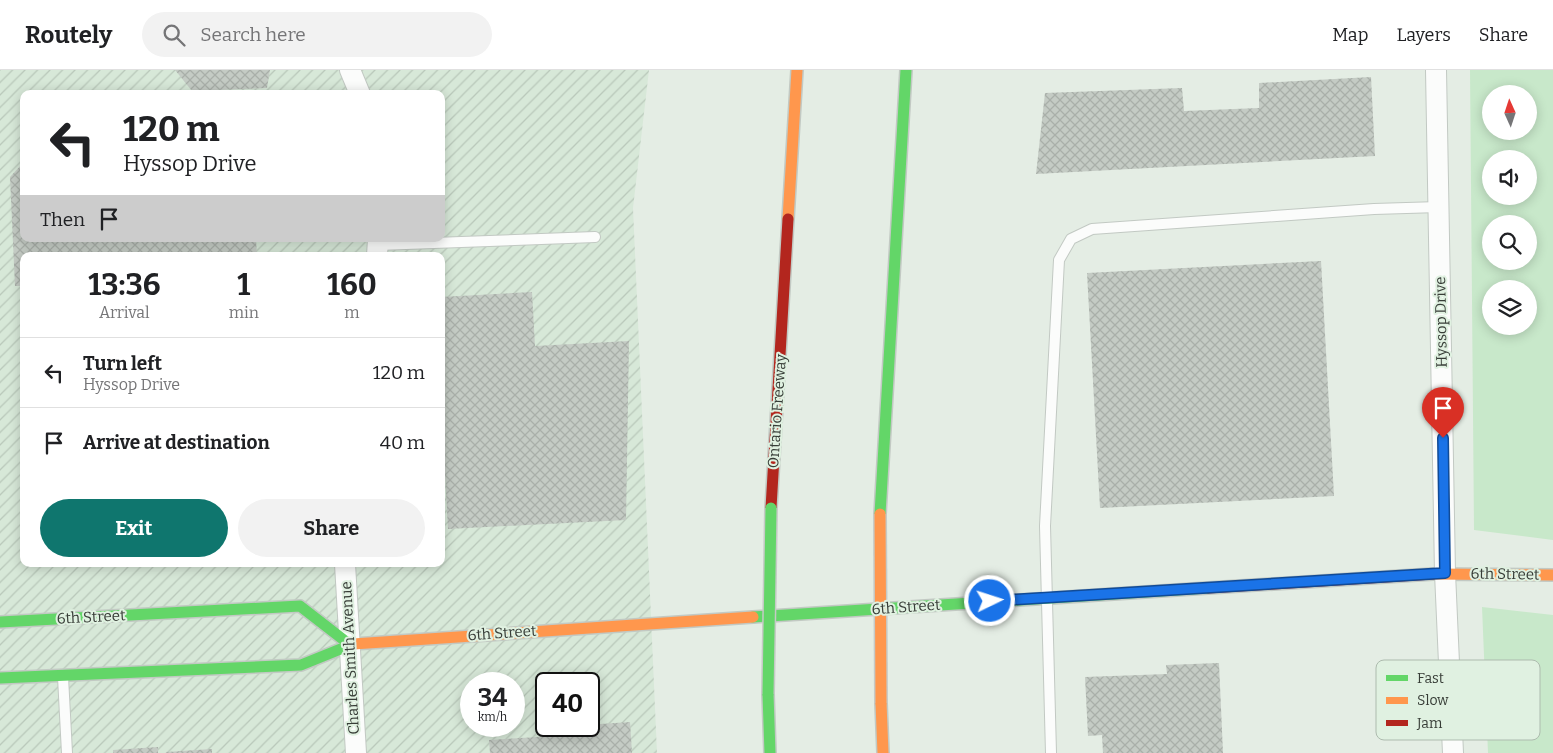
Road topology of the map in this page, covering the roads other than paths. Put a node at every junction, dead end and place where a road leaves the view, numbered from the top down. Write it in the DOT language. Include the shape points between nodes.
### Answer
graph roads {
  1 [pos="350,70"];
  2 [pos="798,70"];
  3 [pos="906,70"];
  4 [pos="1436,70"];
  5 [pos="358,90"];
  6 [pos="1439,207"];
  7 [pos="595,237"];
  8 [pos="378,247"];
  9 [pos="345,567"];
  10 [pos="1445,573"];
  11 [pos="1553,575"];
  12 [pos="1048,598"];
  13 [pos="0,622"];
  14 [pos="349,644"];
  15 [pos="1449,660"];
  16 [pos="62,675"];
  17 [pos="0,678"];
  18 [pos="1452,740"];
  19 [pos="67,753"];
  20 [pos="356,753"];
  21 [pos="770,753"];
  22 [pos="883,753"];
  23 [pos="1051,753"];
  24 [pos="1453,753"];
  1 -- 5 [label="street"];
  2 -- 21 [label="main road, Ontario Freeway, bridge" via="771,508"];
  3 -- 22 [label="main road, bridge" via="880,514"];
  4 -- 6 [label="street, Hyssop Drive"];
  6 -- 10 [label="street, Hyssop Drive"];
  6 -- 12 [label="lane" via="1092,229 1071,239 1059,260 1045,526"];
  7 -- 8 [label="lane"];
  9 -- 14 [label="street, Charles Smith Avenue"];
  10 -- 11 [label="main road, 6th Street"];
  10 -- 12 [label="main road, 6th Street"];
  10 -- 15 [label="street, Hyssop Drive"];
  12 -- 14 [label="main road, 6th Street"];
  12 -- 23 [label="lane"];
  13 -- 14 [label="main road, 6th Street" via="300,606"];
  14 -- 16 [label="main road, 6th Street" via="301,665"];
  14 -- 20 [label="street, Charles Smith Avenue"];
  16 -- 17 [label="main road, 6th Street"];
  16 -- 19 [label="lane"];
  18 -- 24 [label="street, Hyssop Drive"];
}
